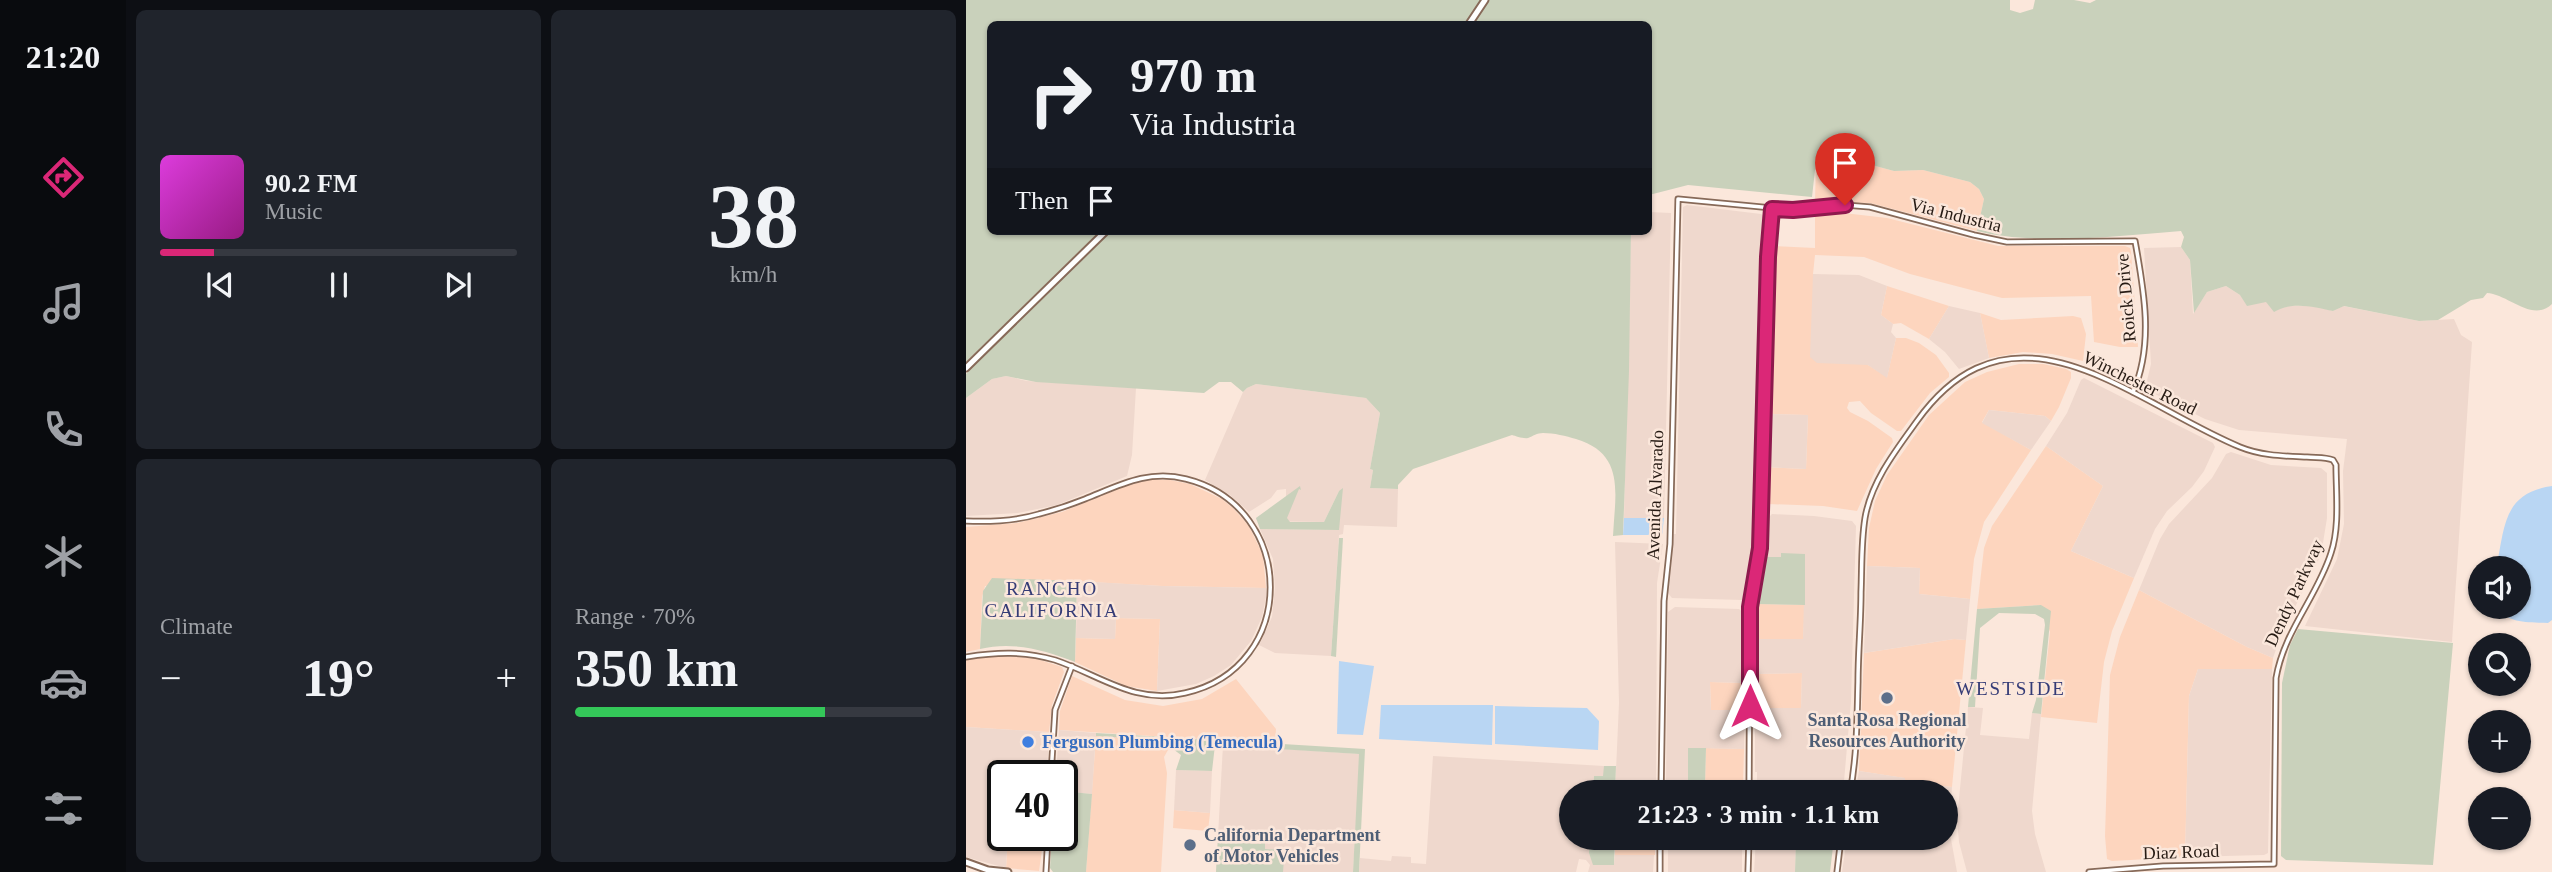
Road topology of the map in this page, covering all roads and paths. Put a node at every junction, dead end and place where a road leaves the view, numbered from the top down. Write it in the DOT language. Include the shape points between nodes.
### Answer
graph roads {
  1 [pos="1485,0"];
  2 [pos="1471,21"];
  3 [pos="1678,199"];
  4 [pos="1772,209"];
  5 [pos="1102,235"];
  6 [pos="2135,241"];
  7 [pos="966,368"];
  8 [pos="2133,392"];
  9 [pos="2333,460"];
  10 [pos="966,521"];
  11 [pos="966,657"];
  12 [pos="1072,666"];
  13 [pos="1052,760"];
  14 [pos="1661,780"];
  15 [pos="1749,780"];
  16 [pos="1852,780"];
  17 [pos="1660,850"];
  18 [pos="1749,850"];
  19 [pos="1840,850"];
  20 [pos="1047,851"];
  21 [pos="966,862"];
  22 [pos="2274,864"];
  23 [pos="1008,872"];
  24 [pos="1046,872"];
  25 [pos="1660,872"];
  26 [pos="1748,872"];
  27 [pos="1837,872"];
  28 [pos="2089,872"];
  1 -- 2 [label="main road"];
  3 -- 4 [label="street, Via Industria"];
  3 -- 14 [label="street, Avenida Alvarado"];
  4 -- 6 [label="street, Via Industria" via="1870,207 2007,242"];
  4 -- 15 [label="street" via="1760,548 1750,607"];
  5 -- 7 [label="main road"];
  6 -- 8 [label="street, Roick Drive" via="2145,342"];
  8 -- 9 [label="street, Winchester Road" via="2254,452"];
  8 -- 16 [label="street, Winchester Road" via="2063,362 2033,358 2000,362 1966,375 1946,389 1903,440 1881,475 1865,517"];
  9 -- 22 [label="street, Dendy Parkway" via="2336,528 2332,551 2280,657 2276,678"];
  10 -- 12 [label="street" via="1036,515 1154,476 1186,479 1218,491 1250,521 1267,556 1271,597 1255,643 1231,671 1186,693 1150,695 1127,691"];
  11 -- 12 [label="street" via="1026,653"];
  12 -- 13 [label="street" via="1055,710"];
  17 -- 25 [label="street"];
  18 -- 26 [label="street"];
  19 -- 27 [label="street"];
  20 -- 24 [label="street"];
  21 -- 23 [label="main road"];
  22 -- 28 [label="street, Diaz Road"];
}
